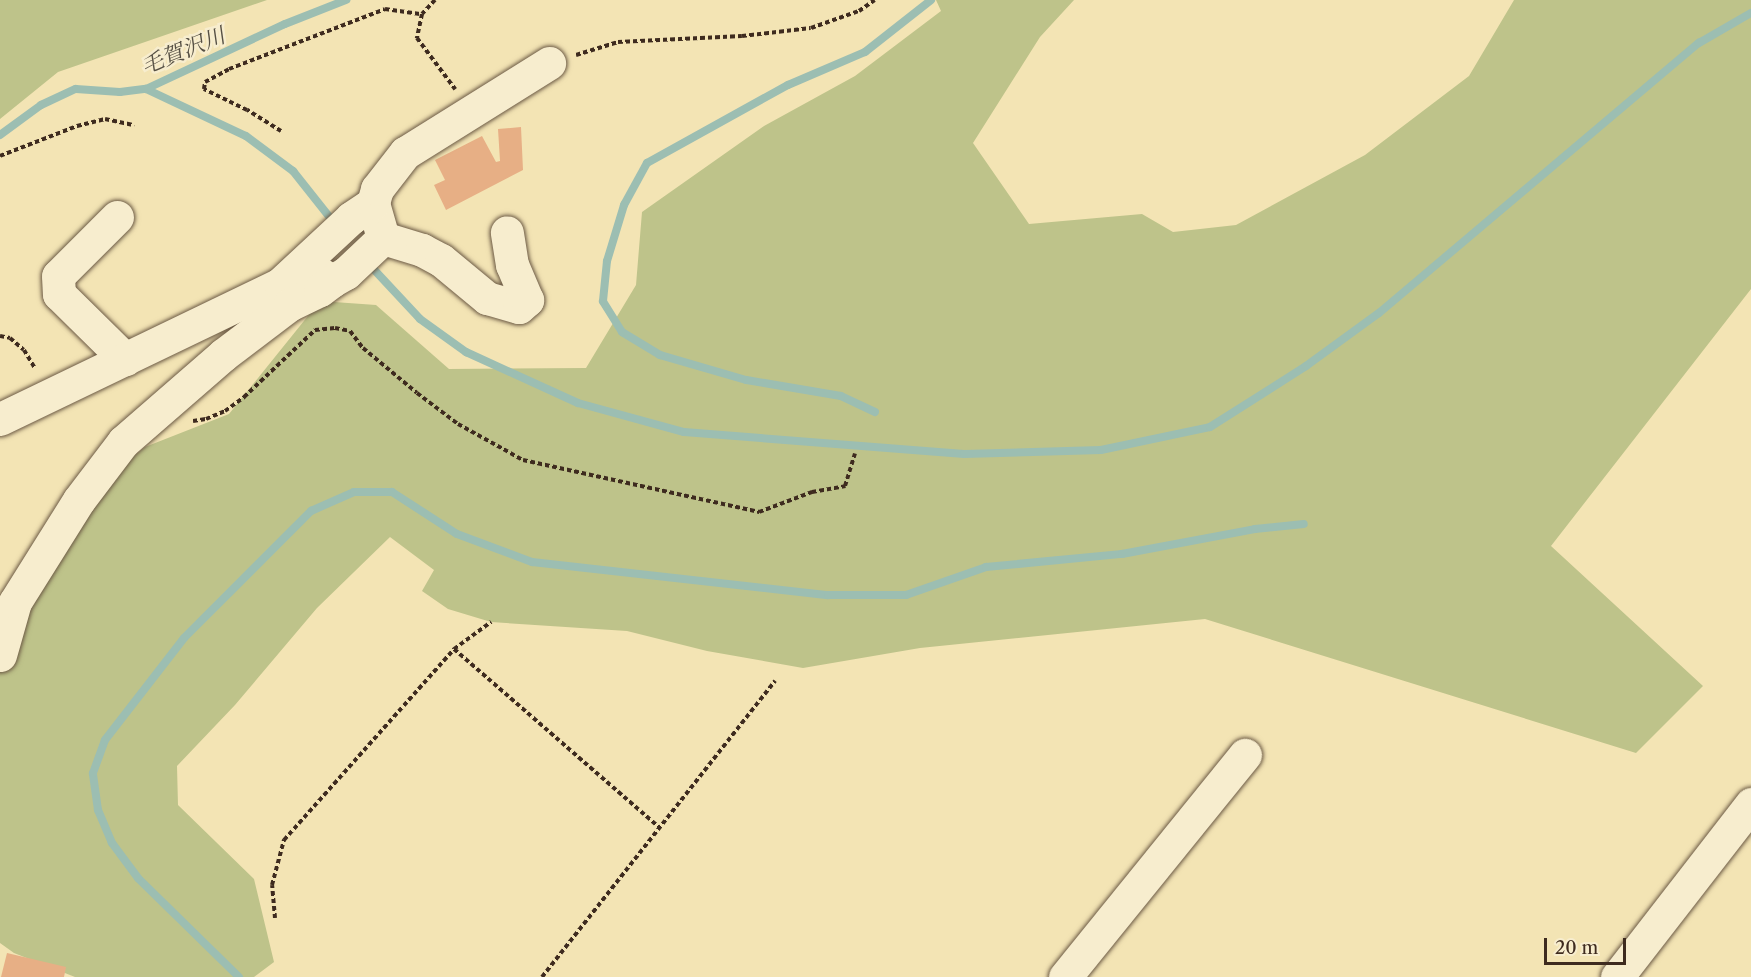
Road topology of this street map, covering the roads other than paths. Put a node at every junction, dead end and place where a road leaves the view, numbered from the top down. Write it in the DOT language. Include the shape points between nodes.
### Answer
graph roads {
  1 [pos="549,63"];
  2 [pos="362,211"];
  3 [pos="117,217"];
  4 [pos="507,232"];
  5 [pos="314,253"];
  6 [pos="359,260"];
  7 [pos="125,359"];
  8 [pos="0,419"];
  9 [pos="0,655"];
  10 [pos="1245,755"];
  11 [pos="1751,804"];
  12 [pos="1065,977"];
  13 [pos="1617,977"];
  1 -- 2 [label="street" via="405,153"];
  2 -- 5 [label="street"];
  2 -- 6 [label="street"];
  3 -- 7 [label="street" via="58,276 59,294"];
  4 -- 6 [label="street" via="512,265 527,300 519,306 487,298 441,260 422,250"];
  5 -- 6 [label="street"];
  5 -- 7 [label="street" via="280,284"];
  6 -- 9 [label="street" via="320,290 289,305 223,355 123,442 79,500 15,602"];
  7 -- 8 [label="street"];
  10 -- 12 [label="street"];
  11 -- 13 [label="street"];
}
